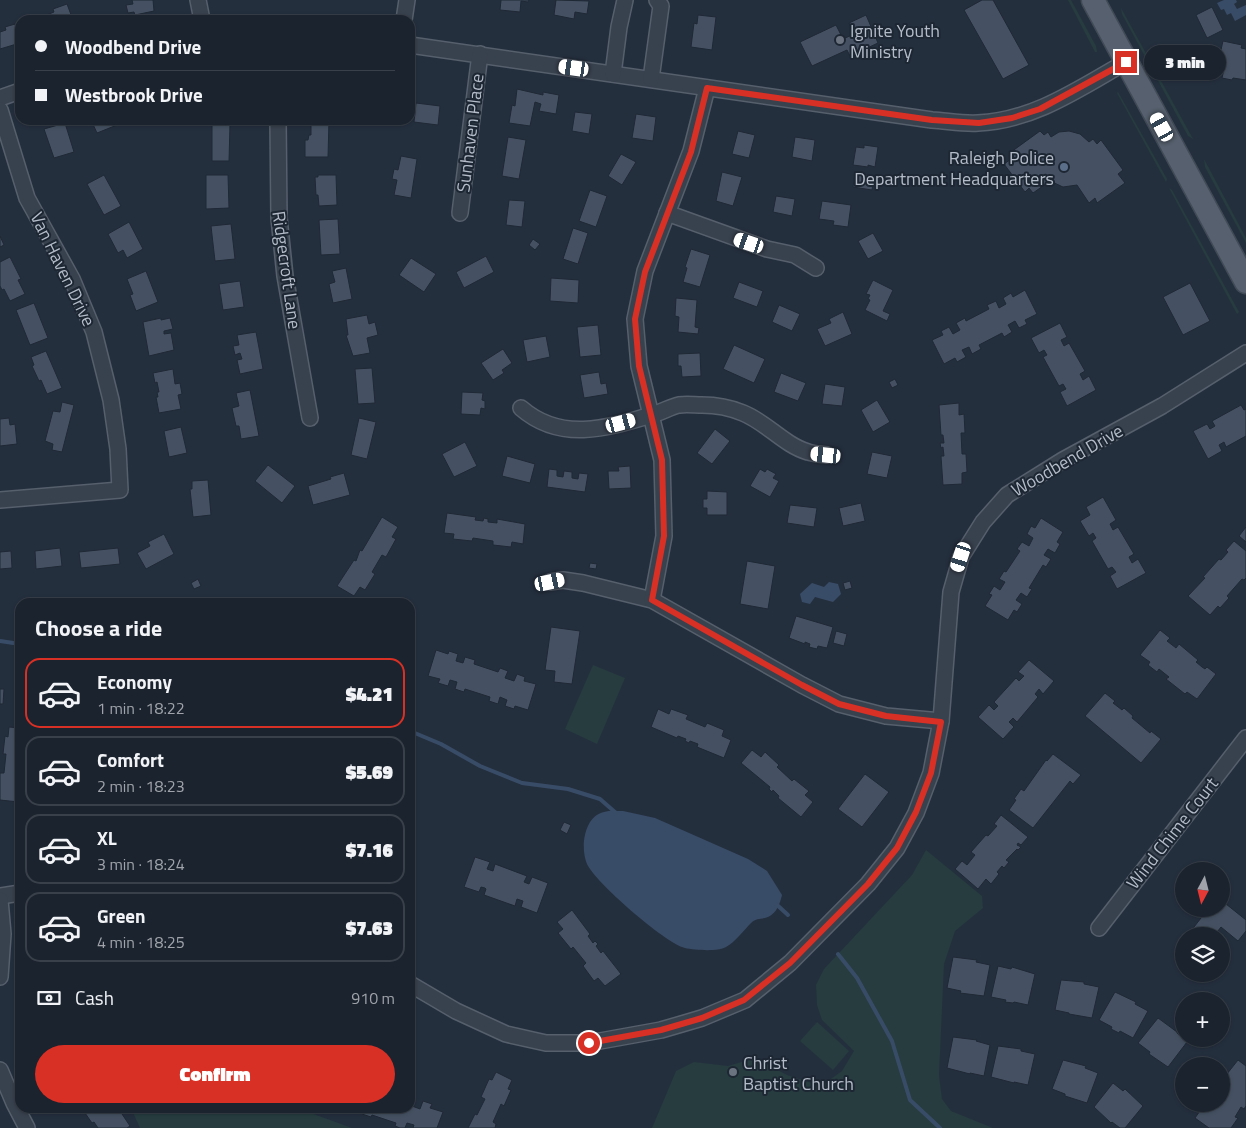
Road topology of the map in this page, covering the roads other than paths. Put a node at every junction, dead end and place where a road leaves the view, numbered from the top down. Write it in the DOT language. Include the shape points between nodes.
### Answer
graph roads {
  1 [pos="198,0"];
  2 [pos="407,0"];
  3 [pos="625,0"];
  4 [pos="657,0"];
  5 [pos="1093,0"];
  6 [pos="201,15"];
  7 [pos="405,15"];
  8 [pos="415,46"];
  9 [pos="480,54"];
  10 [pos="1126,62"];
  11 [pos="612,74"];
  12 [pos="650,79"];
  13 [pos="707,88"];
  14 [pos="15,93"];
  15 [pos="0,98"];
  16 [pos="0,110"];
  17 [pos="278,125"];
  18 [pos="460,213"];
  19 [pos="667,213"];
  20 [pos="816,268"];
  21 [pos="1246,282"];
  22 [pos="1246,353"];
  23 [pos="521,408"];
  24 [pos="651,415"];
  25 [pos="310,418"];
  26 [pos="826,455"];
  27 [pos="0,500"];
  28 [pos="550,582"];
  29 [pos="652,600"];
  30 [pos="941,722"];
  31 [pos="1246,738"];
  32 [pos="15,894"];
  33 [pos="0,898"];
  34 [pos="1099,928"];
  35 [pos="0,977"];
  36 [pos="415,987"];
  37 [pos="0,1070"];
  38 [pos="7,1105"];
  39 [pos="27,1128"];
  1 -- 6 [label="street"];
  2 -- 7 [label="street"];
  3 -- 11 [label="street"];
  4 -- 12 [label="street" via="661,6"];
  5 -- 10 [label="main road"];
  8 -- 9 [label="street"];
  9 -- 11 [label="street"];
  9 -- 18 [label="street, Sunhaven Place"];
  10 -- 13 [label="street" via="1040,109 1012,118 979,123 932,120"];
  10 -- 21 [label="main road"];
  11 -- 12 [label="street"];
  12 -- 13 [label="street"];
  13 -- 19 [label="street" via="691,152"];
  14 -- 15 [label="street"];
  16 -- 27 [label="street, Van Haven Drive" via="27,198 72,279 94,332 111,400 120,490"];
  17 -- 25 [label="street, Ridgecroft Lane" via="279,218 285,276"];
  19 -- 20 [label="street" via="767,249 795,255"];
  19 -- 24 [label="street" via="645,272 635,319 639,366"];
  22 -- 30 [label="street, Woodbend Drive" via="1162,406 1006,495 983,522 961,557 951,592"];
  23 -- 24 [label="street" via="548,425 583,430"];
  24 -- 26 [label="street" via="678,406 705,405 731,409 745,413 798,449"];
  24 -- 29 [label="street" via="662,460 664,502 664,536"];
  28 -- 29 [label="street" via="583,582"];
  29 -- 30 [label="street" via="839,704 886,716"];
  30 -- 36 [label="street, Woodbend Drive" via="931,773 897,848 868,884 790,963 744,1000 702,1018 661,1030 589,1043 546,1043 506,1034 456,1011"];
  31 -- 34 [label="street, Wind Chime Court"];
  32 -- 33 [label="street"];
  33 -- 35 [label="street" via="3,934"];
  37 -- 38 [label="street"];
  38 -- 39 [label="street"];
}
